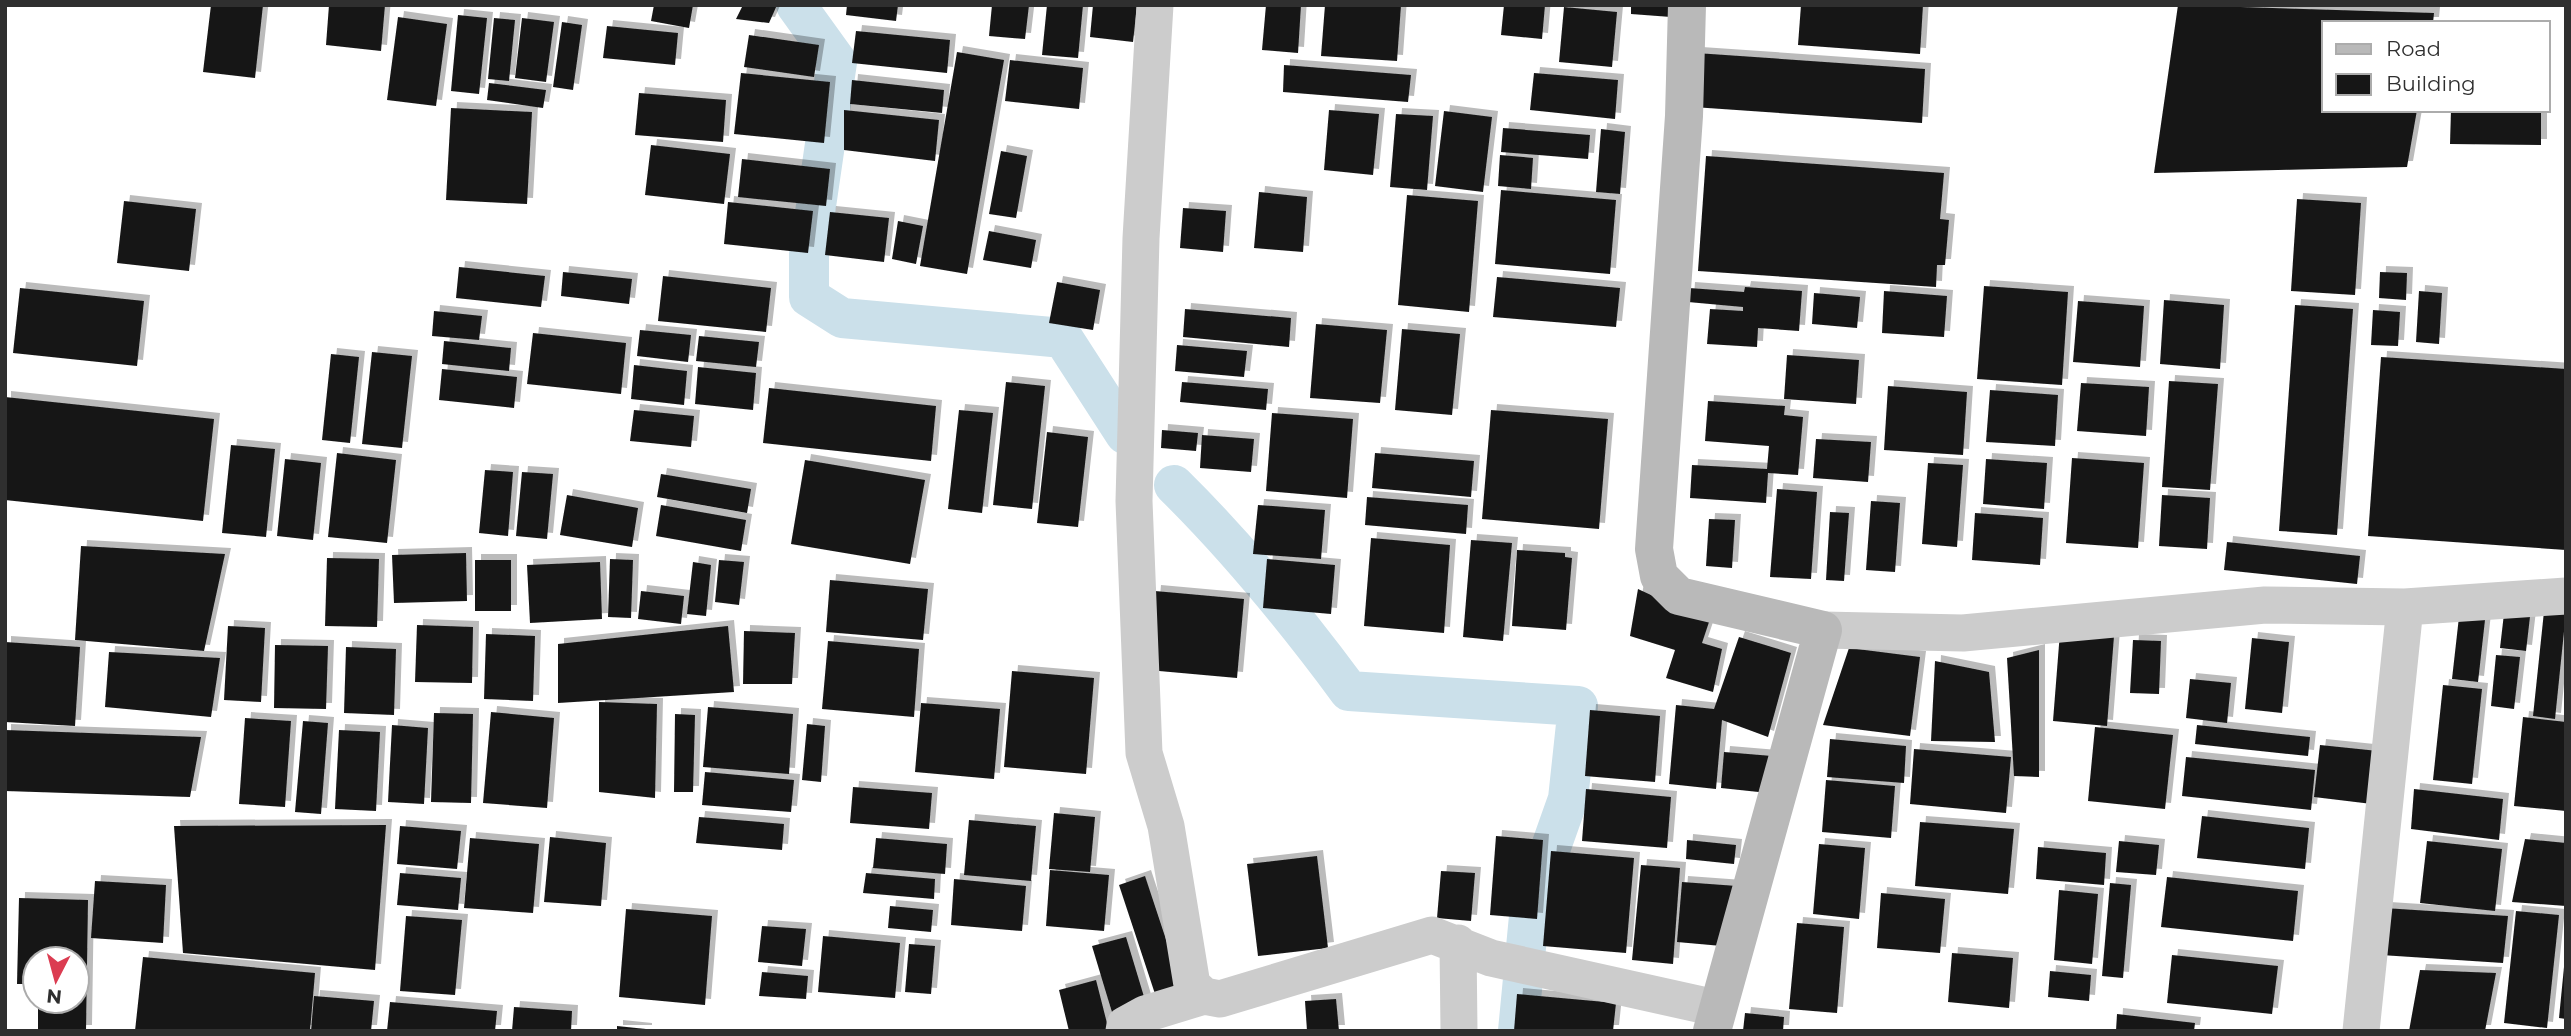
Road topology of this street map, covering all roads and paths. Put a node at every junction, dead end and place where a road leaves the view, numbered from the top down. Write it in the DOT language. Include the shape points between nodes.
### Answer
graph roads {
  1 [pos="1155,5"];
  2 [pos="1688,5"];
  3 [pos="2566,596"];
  4 [pos="2405,607"];
  5 [pos="1823,630"];
  6 [pos="1458,943"];
  7 [pos="1203,996"];
  8 [pos="1714,1019"];
  9 [pos="1124,1031"];
  10 [pos="1459,1031"];
  11 [pos="2361,1031"];
  1 -- 7 [label="street" via="1141,238 1134,501 1144,753 1166,827 1192,985"];
  2 -- 5 [label="street" via="1654,549 1659,576 1679,596"];
  3 -- 4 [label="street"];
  4 -- 5 [label="street" via="2264,605 1963,633"];
  4 -- 11 [label="street"];
  5 -- 8 [label="street"];
  6 -- 7 [label="street" via="1432,935 1220,999"];
  6 -- 8 [label="street" via="1491,958"];
  6 -- 10 [label="street"];
  7 -- 9 [label="street" via="1145,1014 1125,1025"];
}
